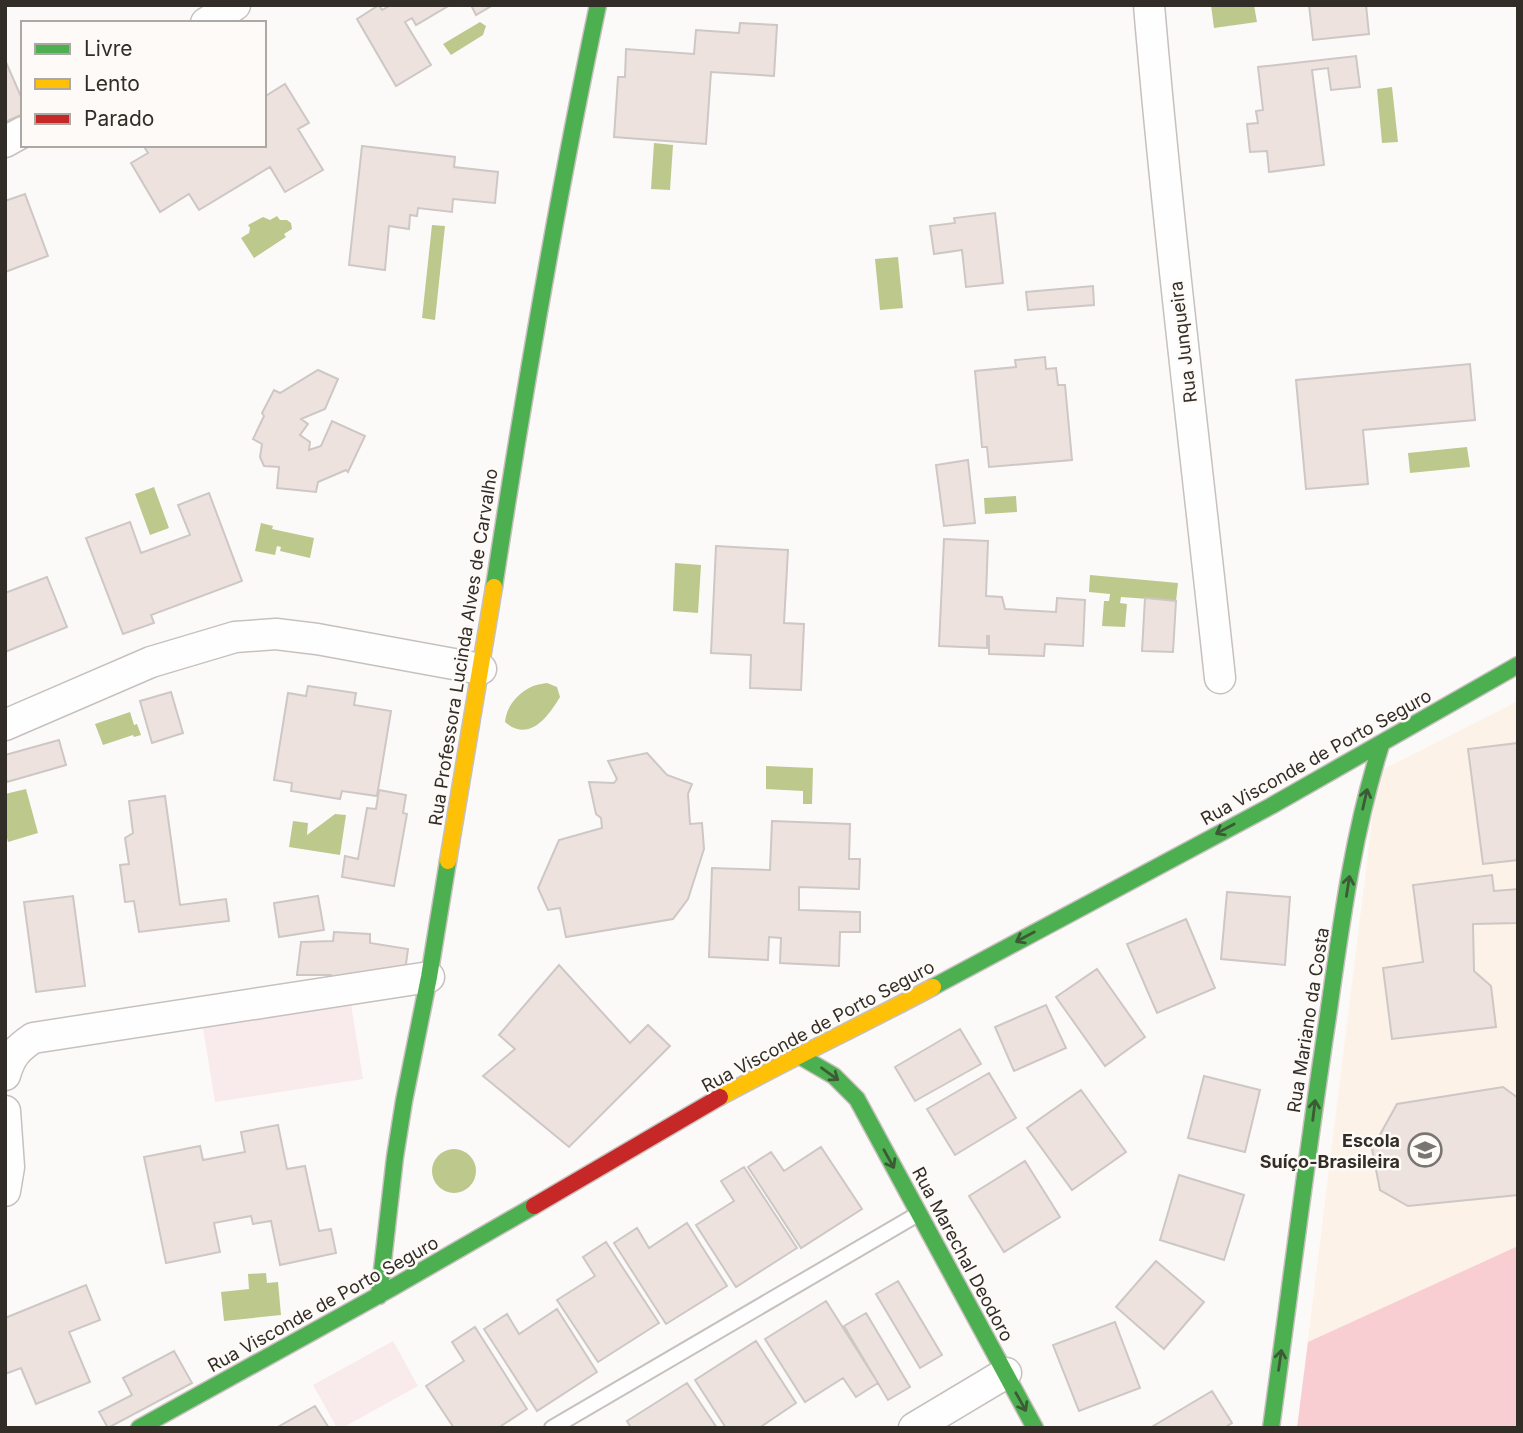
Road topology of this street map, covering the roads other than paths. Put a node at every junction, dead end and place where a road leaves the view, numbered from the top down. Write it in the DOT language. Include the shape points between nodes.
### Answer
graph roads {
  1 [pos="235,5"];
  2 [pos="598,5"];
  3 [pos="1149,5"];
  4 [pos="209,21"];
  5 [pos="21,133"];
  6 [pos="5,142"];
  7 [pos="1518,664"];
  8 [pos="481,669"];
  9 [pos="1220,678"];
  10 [pos="5,725"];
  11 [pos="1381,745"];
  12 [pos="1286,797"];
  13 [pos="1320,799"];
  14 [pos="1344,826"];
  15 [pos="1353,853"];
  16 [pos="429,977"];
  17 [pos="798,1055"];
  18 [pos="5,1075"];
  19 [pos="852,1075"];
  20 [pos="857,1099"];
  21 [pos="5,1111"];
  22 [pos="5,1191"];
  23 [pos="919,1213"];
  24 [pos="379,1296"];
  25 [pos="1006,1373"];
  26 [pos="139,1428"];
  27 [pos="552,1428"];
  28 [pos="914,1428"];
  29 [pos="1035,1428"];
  30 [pos="1271,1428"];
  1 -- 4 [label="street"];
  2 -- 8 [label="street, Rua Professora Lucinda Alves de Carvalho" via="538,316"];
  3 -- 9 [label="street, Rua Junqueira"];
  5 -- 6 [label="street"];
  7 -- 11 [label="street, Rua Visconde de Porto Seguro"];
  8 -- 10 [label="street" via="317,639 276,634 235,637 151,662"];
  8 -- 16 [label="street, Rua Professora Lucinda Alves de Carvalho"];
  11 -- 12 [label="street, Rua Visconde de Porto Seguro"];
  15 -- 11 [label="street, Rua Mariano da Costa, one-way"];
  12 -- 13 [label="street"];
  12 -- 17 [label="street, Rua Visconde de Porto Seguro, one-way" via="853,1036"];
  14 -- 15 [label="street"];
  30 -- 15 [label="street, Rua Mariano da Costa, one-way"];
  16 -- 18 [label="street" via="33,1038 19,1048"];
  16 -- 24 [label="street, Rua Professora Lucinda Alves de Carvalho" via="395,1157"];
  17 -- 20 [label="street, Rua Marechal Deodoro, one-way" via="834,1076"];
  17 -- 24 [label="street, Rua Visconde de Porto Seguro"];
  19 -- 20 [label="street, Rua Marechal Deodoro"];
  20 -- 23 [label="street, Rua Marechal Deodoro, one-way"];
  21 -- 22 [label="street" via="9,1167"];
  23 -- 25 [label="street, Rua Marechal Deodoro"];
  23 -- 27 [label="lane"];
  24 -- 26 [label="street, Rua Visconde de Porto Seguro"];
  25 -- 28 [label="street"];
  25 -- 29 [label="street, Rua Marechal Deodoro, one-way"];
}
